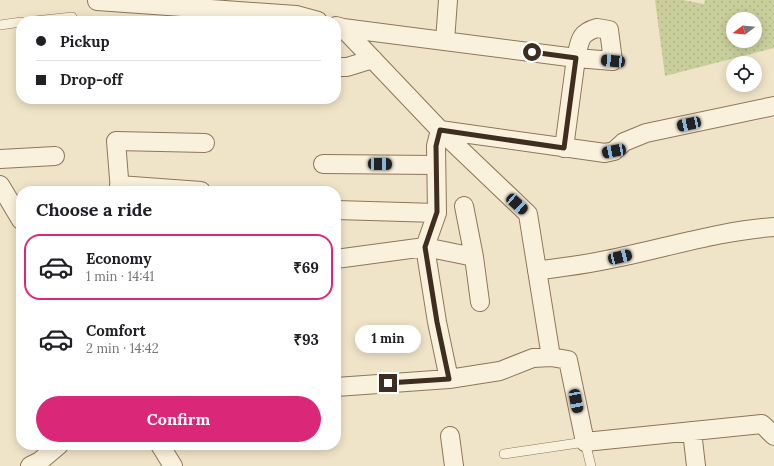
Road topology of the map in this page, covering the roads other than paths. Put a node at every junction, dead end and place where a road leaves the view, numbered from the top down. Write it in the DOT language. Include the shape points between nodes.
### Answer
graph roads {
  1 [pos="448,0"];
  2 [pos="97,1"];
  3 [pos="151,3"];
  4 [pos="300,16"];
  5 [pos="16,23"];
  6 [pos="0,25"];
  7 [pos="341,27"];
  8 [pos="341,29"];
  9 [pos="445,40"];
  10 [pos="373,59"];
  11 [pos="341,67"];
  12 [pos="774,106"];
  13 [pos="440,130"];
  14 [pos="205,143"];
  15 [pos="564,148"];
  16 [pos="55,156"];
  17 [pos="0,159"];
  18 [pos="323,164"];
  19 [pos="436,165"];
  20 [pos="0,185"];
  21 [pos="119,186"];
  22 [pos="464,206"];
  23 [pos="341,210"];
  24 [pos="16,212"];
  25 [pos="437,212"];
  26 [pos="774,227"];
  27 [pos="425,247"];
  28 [pos="474,257"];
  29 [pos="341,258"];
  30 [pos="537,271"];
  31 [pos="480,302"];
  32 [pos="551,357"];
  33 [pos="449,379"];
  34 [pos="341,387"];
  35 [pos="770,427"];
  36 [pos="692,431"];
  37 [pos="450,436"];
  38 [pos="584,442"];
  39 [pos="54,450"];
  40 [pos="163,450"];
  41 [pos="504,454"];
  42 [pos="38,464"];
  43 [pos="173,466"];
  44 [pos="454,466"];
  45 [pos="592,466"];
  46 [pos="696,466"];
  1 -- 9 [label="street"];
  2 -- 3 [label="street"];
  3 -- 4 [label="street"];
  5 -- 6 [label="lane"];
  7 -- 9 [label="street"];
  8 -- 10 [label="street"];
  9 -- 15 [label="street" via="576,58"];
  10 -- 11 [label="street" via="347,68"];
  10 -- 13 [label="street"];
  12 -- 15 [label="street" via="646,133 624,142 614,151 605,153"];
  13 -- 15 [label="street"];
  13 -- 19 [label="street" via="436,146"];
  13 -- 30 [label="street" via="528,214"];
  14 -- 21 [label="street" via="116,141"];
  16 -- 17 [label="street"];
  18 -- 19 [label="street"];
  19 -- 25 [label="street"];
  20 -- 24 [label="street"];
  22 -- 28 [label="street"];
  23 -- 25 [label="street"];
  25 -- 27 [label="street"];
  26 -- 30 [label="street" via="750,228 606,260"];
  27 -- 28 [label="street"];
  27 -- 29 [label="street"];
  27 -- 33 [label="street"];
  28 -- 31 [label="street"];
  30 -- 32 [label="street"];
  32 -- 33 [label="street" via="533,358 500,371"];
  32 -- 38 [label="street" via="568,360"];
  33 -- 34 [label="street"];
  35 -- 36 [label="street"];
  36 -- 38 [label="street"];
  36 -- 46 [label="street"];
  37 -- 44 [label="street"];
  38 -- 41 [label="lane"];
  38 -- 45 [label="lane"];
  39 -- 42 [label="street"];
  40 -- 43 [label="street"];
}
